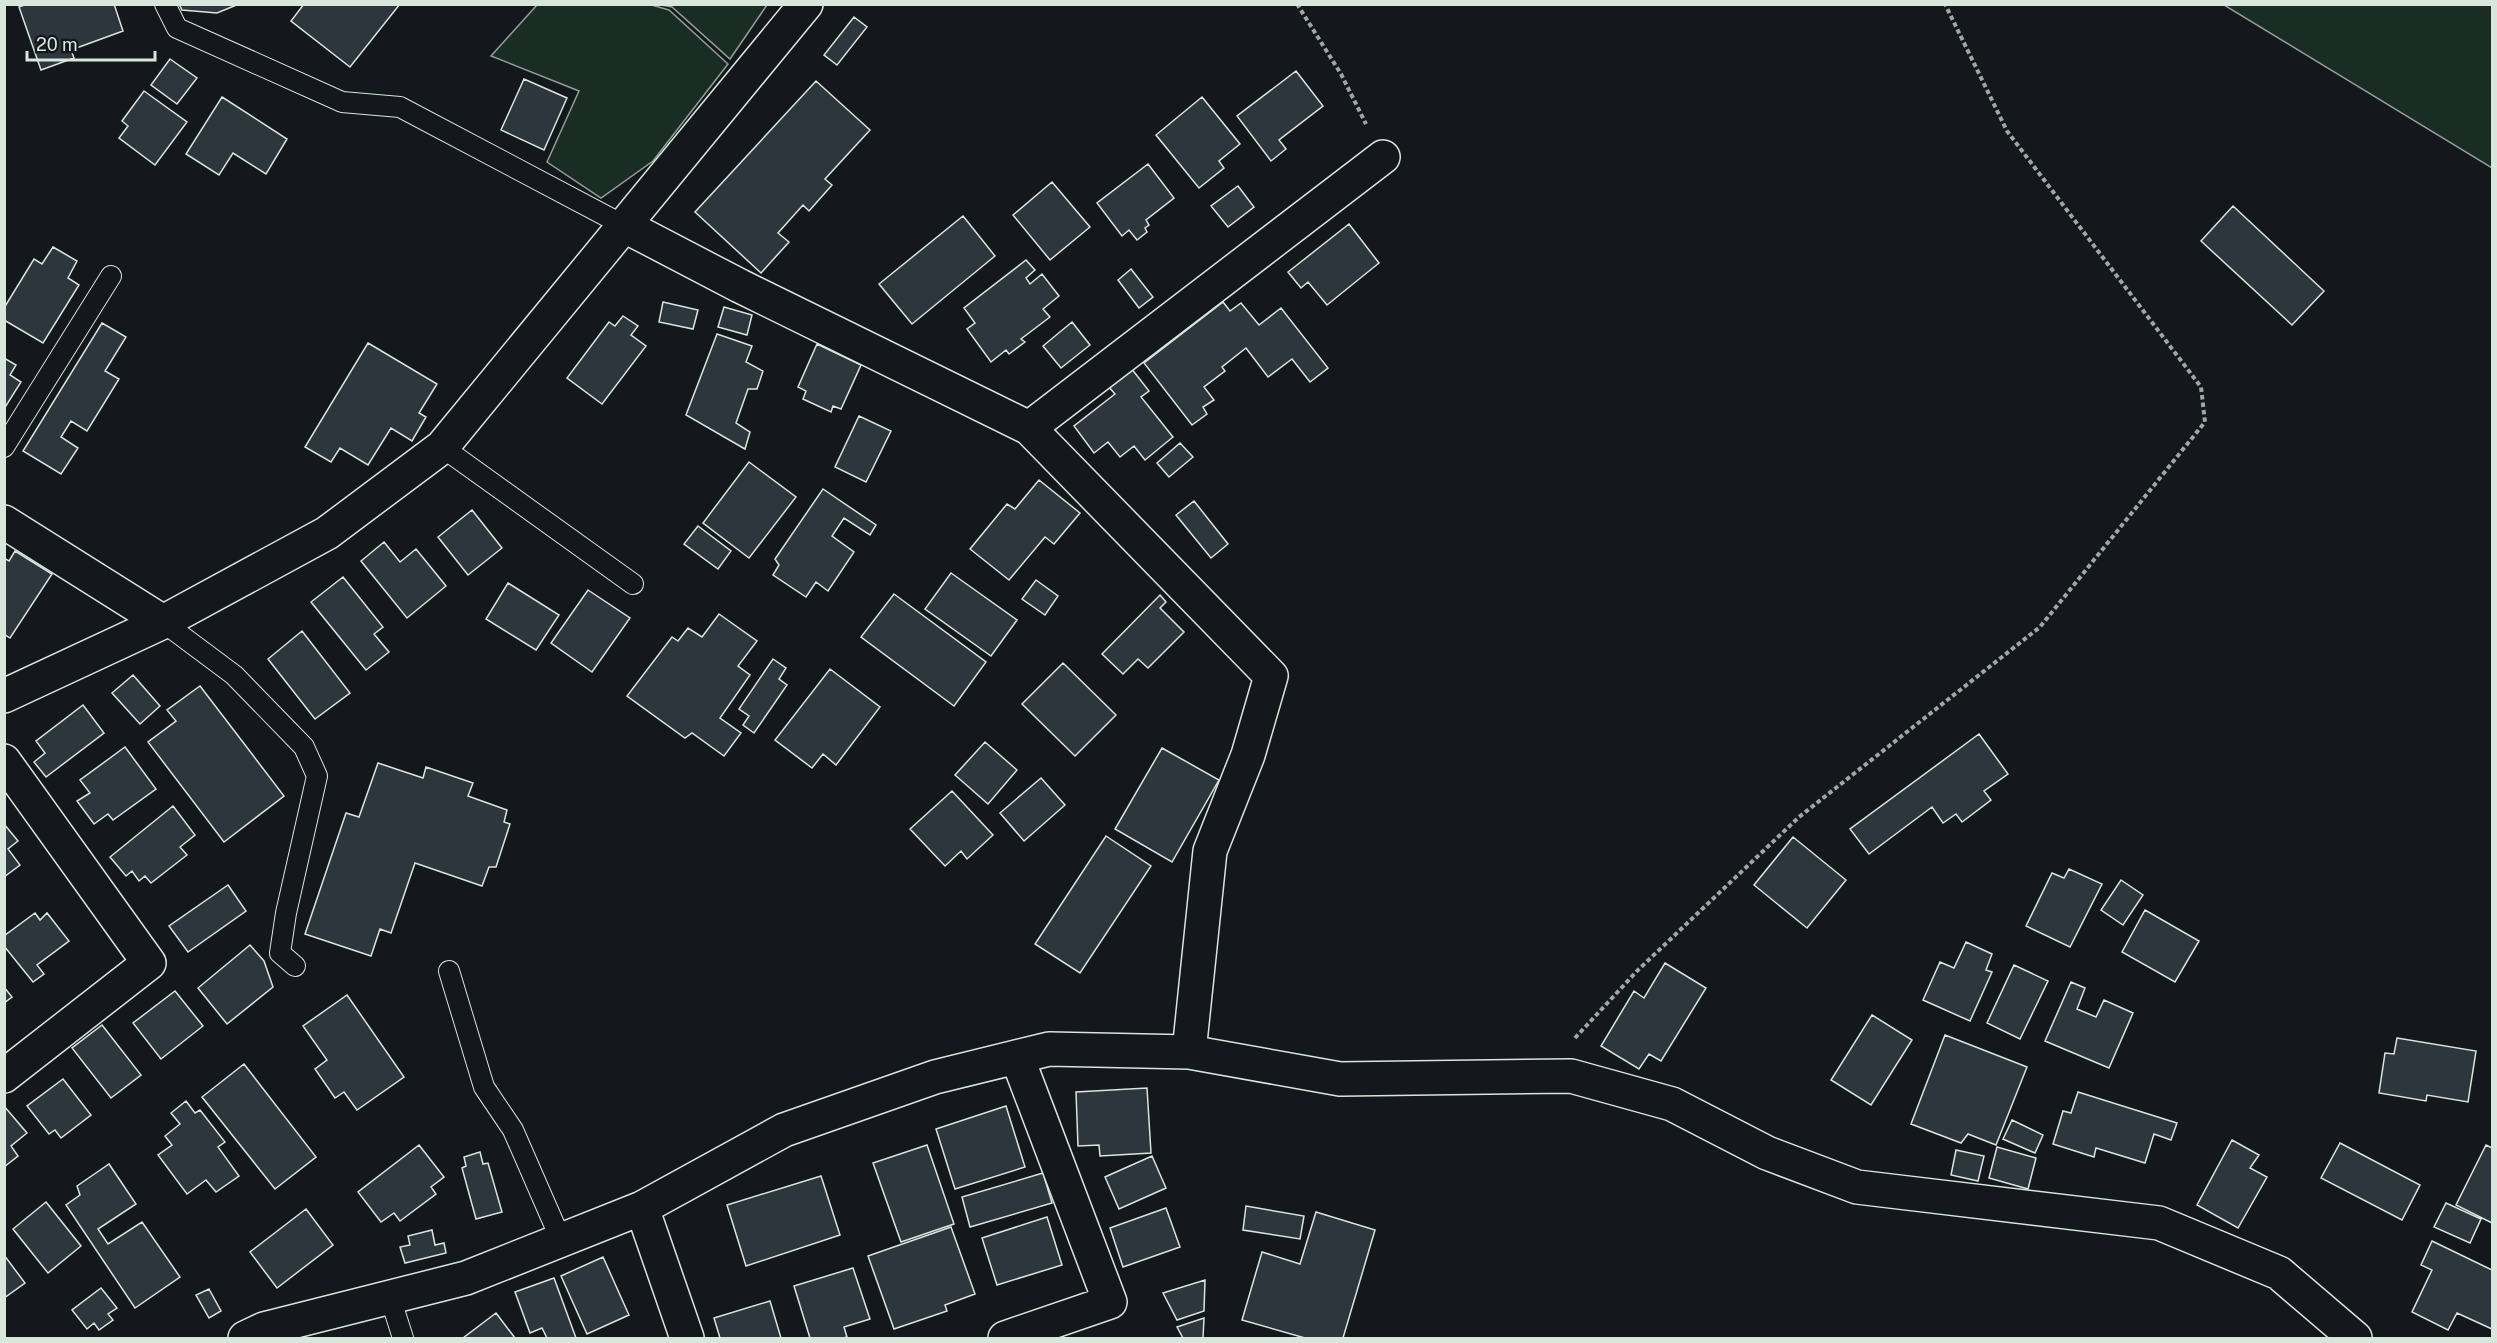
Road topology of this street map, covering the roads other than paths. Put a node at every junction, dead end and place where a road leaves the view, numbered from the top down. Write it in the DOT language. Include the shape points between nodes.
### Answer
graph roads {
  1 [pos="165,4"];
  2 [pos="806,4"];
  3 [pos="1383,158"];
  4 [pos="626,226"];
  5 [pos="111,276"];
  6 [pos="1029,428"];
  7 [pos="4,447"];
  8 [pos="442,447"];
  9 [pos="4,522"];
  10 [pos="633,584"];
  11 [pos="163,622"];
  12 [pos="4,696"];
  13 [pos="4,761"];
  14 [pos="295,966"];
  15 [pos="448,971"];
  16 [pos="1189,1052"];
  17 [pos="1017,1057"];
  18 [pos="4,1076"];
  19 [pos="642,1208"];
  20 [pos="561,1240"];
  21 [pos="2298,1290"];
  22 [pos="390,1297"];
  23 [pos="245,1338"];
  24 [pos="404,1338"];
  25 [pos="687,1338"];
  26 [pos="1005,1338"];
  27 [pos="2318,1338"];
  28 [pos="2355,1338"];
  1 -- 4 [label="lane" via="177,27 342,102 400,107"];
  2 -- 4 [label="street"];
  3 -- 6 [label="street"];
  4 -- 6 [label="street"];
  4 -- 8 [label="street"];
  5 -- 7 [label="lane"];
  6 -- 16 [label="street" via="1271,676 1248,755 1210,851"];
  8 -- 10 [label="lane"];
  8 -- 11 [label="street" via="327,533"];
  9 -- 11 [label="street"];
  11 -- 12 [label="street"];
  11 -- 14 [label="lane" via="234,675 304,747 316,776 280,953"];
  13 -- 18 [label="street" via="149,963"];
  15 -- 20 [label="lane" via="484,1087 513,1130"];
  16 -- 17 [label="street" via="1049,1049"];
  16 -- 21 [label="street" via="1340,1079 1571,1076 1672,1104 1767,1153 1857,1187 2159,1223 2279,1274"];
  17 -- 19 [label="street" via="935,1077 784,1130"];
  17 -- 26 [label="street" via="1110,1302"];
  19 -- 20 [label="street"];
  19 -- 25 [label="street"];
  20 -- 22 [label="street" via="466,1278"];
  21 -- 27 [label="street"];
  21 -- 28 [label="street"];
  22 -- 23 [label="street" via="264,1329"];
  22 -- 24 [label="lane"];
}
